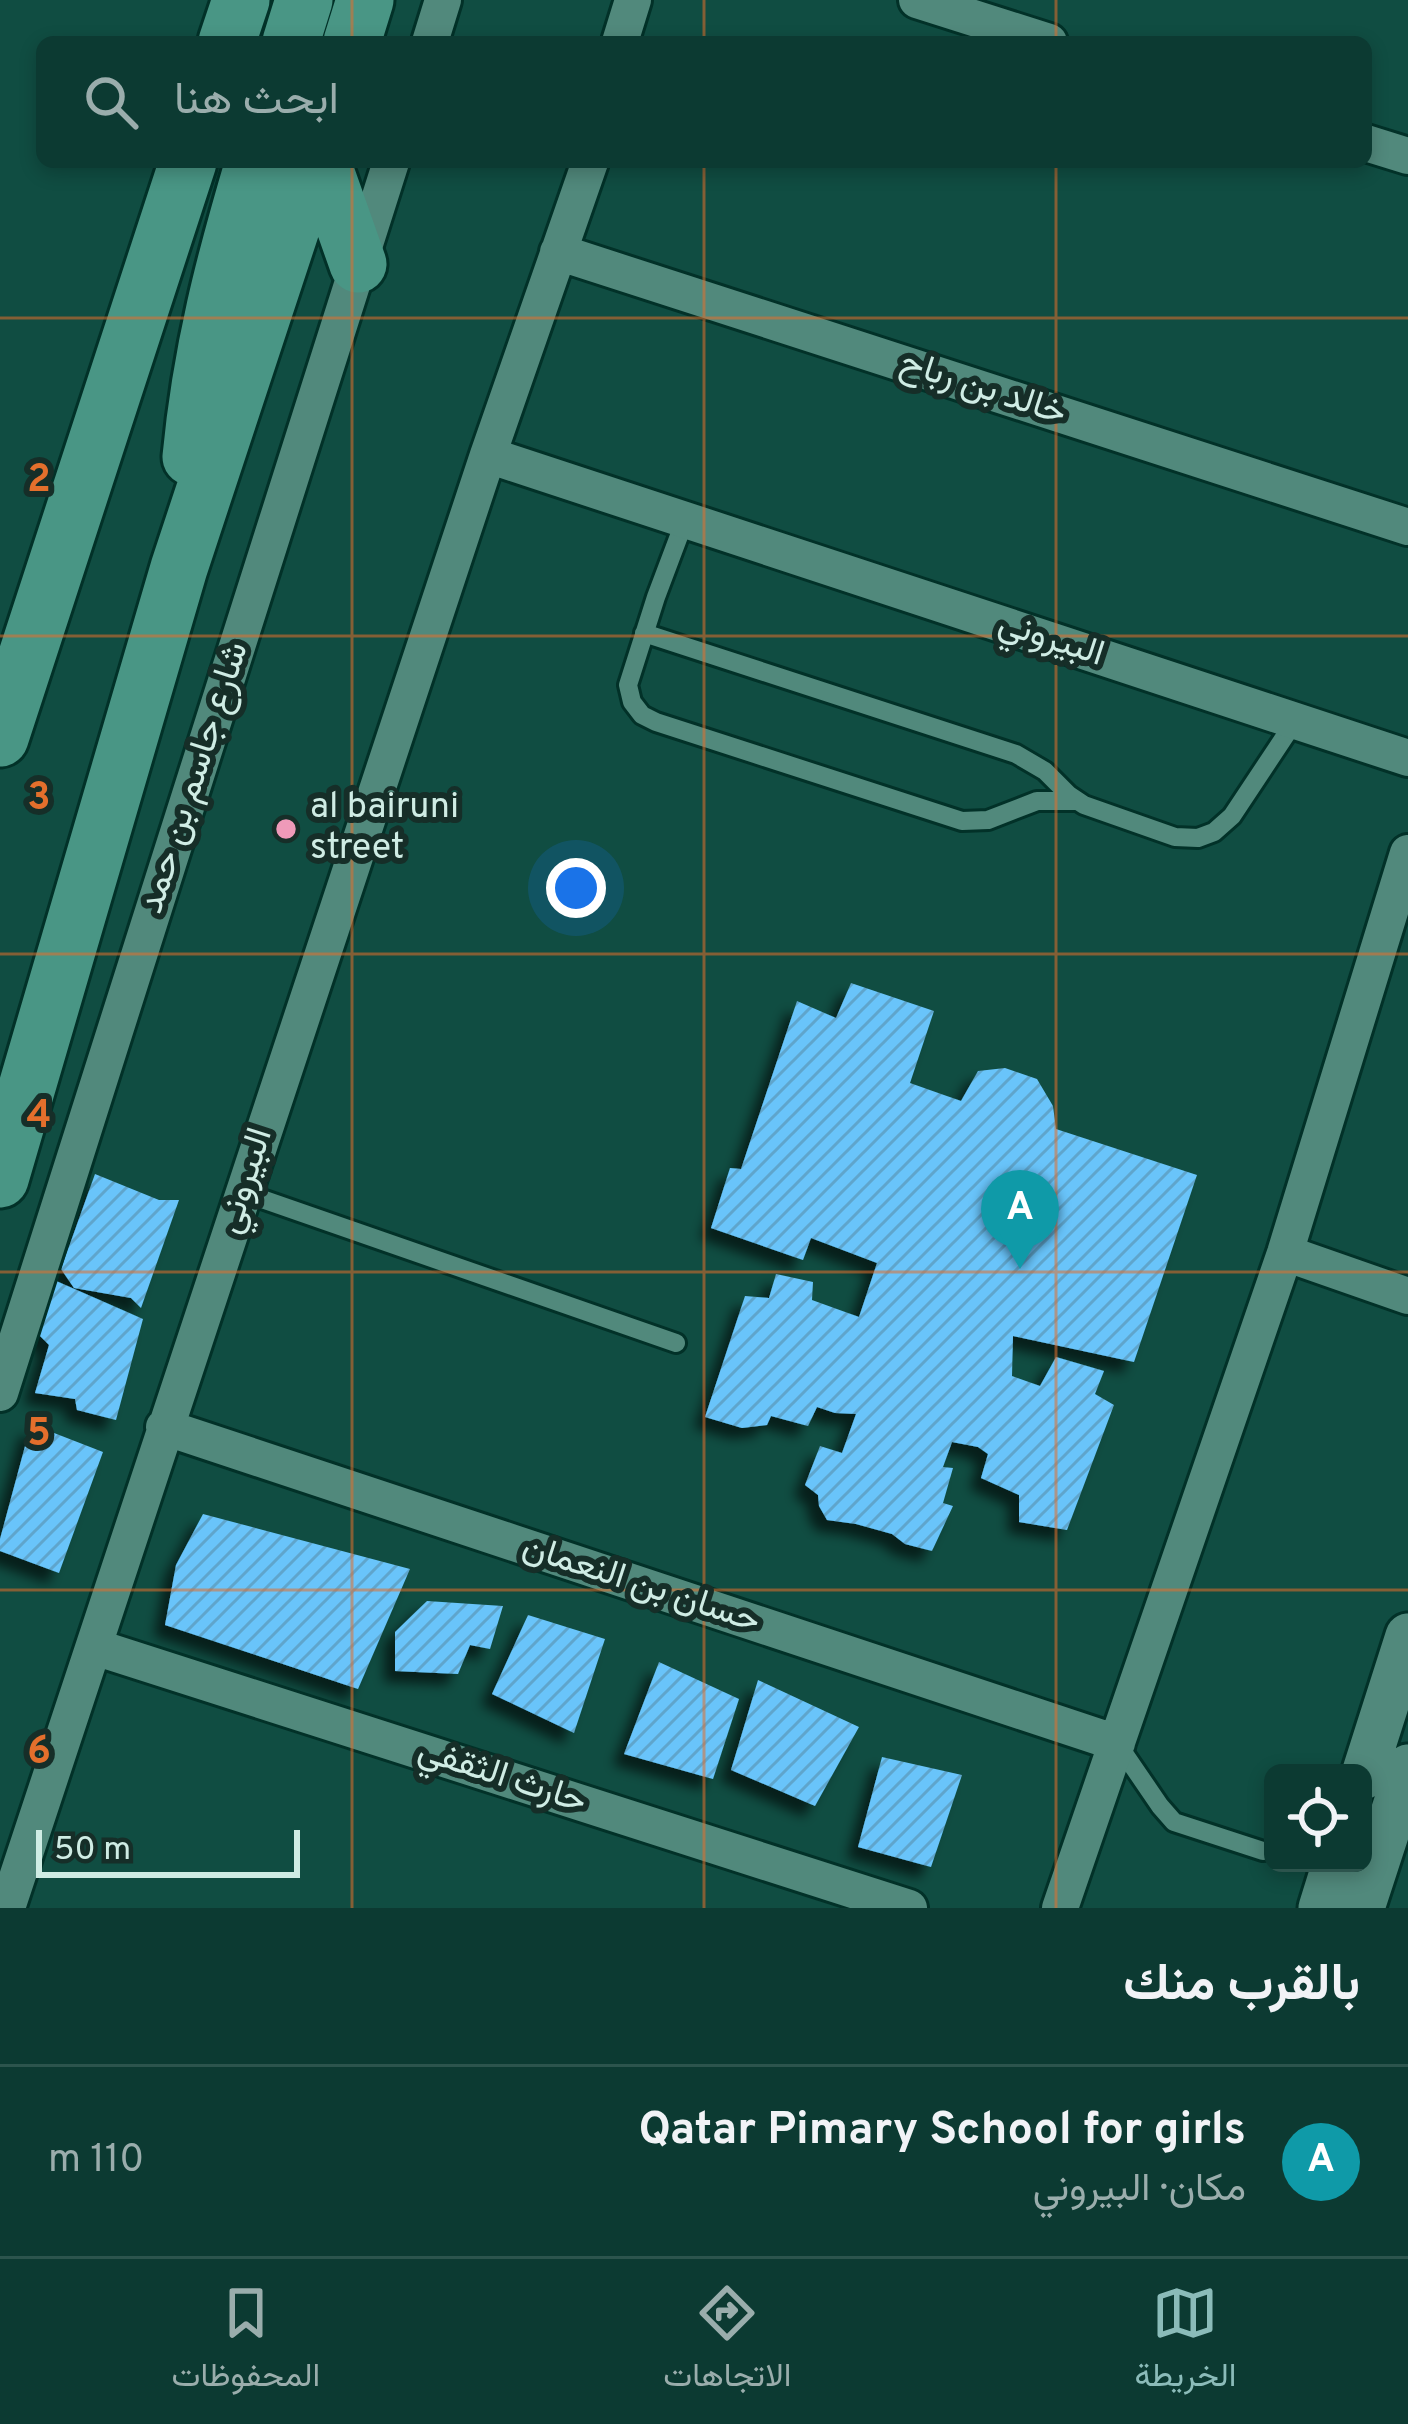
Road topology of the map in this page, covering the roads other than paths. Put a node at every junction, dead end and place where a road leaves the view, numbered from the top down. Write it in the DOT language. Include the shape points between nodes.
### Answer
graph roads {
  1 [pos="208,0"];
  2 [pos="241,0"];
  3 [pos="304,0"];
  4 [pos="365,0"];
  5 [pos="443,0"];
  6 [pos="633,0"];
  7 [pos="650,0"];
  8 [pos="916,0"];
  9 [pos="197,36"];
  10 [pos="229,36"];
  11 [pos="293,36"];
  12 [pos="354,36"];
  13 [pos="432,36"];
  14 [pos="622,36"];
  15 [pos="640,36"];
  16 [pos="1030,36"];
  17 [pos="1372,144"];
  18 [pos="1408,156"];
  19 [pos="156,168"];
  20 [pos="186,168"];
  21 [pos="252,168"];
  22 [pos="315,168"];
  23 [pos="319,168"];
  24 [pos="389,168"];
  25 [pos="588,168"];
  26 [pos="162,241"];
  27 [pos="558,252"];
  28 [pos="358,264"];
  29 [pos="488,455"];
  30 [pos="685,520"];
  31 [pos="1408,527"];
  32 [pos="179,568"];
  33 [pos="644,634"];
  34 [pos="1295,721"];
  35 [pos="0,738"];
  36 [pos="1408,758"];
  37 [pos="1077,801"];
  38 [pos="1408,853"];
  39 [pos="0,1179"];
  40 [pos="242,1192"];
  41 [pos="1285,1253"];
  42 [pos="1408,1296"];
  43 [pos="676,1342"];
  44 [pos="0,1393"];
  45 [pos="164,1427"];
  46 [pos="1408,1636"];
  47 [pos="95,1646"];
  48 [pos="1117,1743"];
  49 [pos="1367,1764"];
  50 [pos="1408,1767"];
  51 [pos="1263,1851"];
  52 [pos="1333,1872"];
  53 [pos="7,1908"];
  54 [pos="909,1908"];
  55 [pos="1060,1908"];
  56 [pos="1321,1908"];
  57 [pos="1362,1908"];
  1 -- 9 [label="main road"];
  2 -- 10 [label="main road"];
  3 -- 11 [label="main road"];
  4 -- 12 [label="main road"];
  5 -- 13 [label="street"];
  6 -- 14 [label="street"];
  7 -- 15 [label="street"];
  8 -- 16 [label="street"];
  17 -- 18 [label="street"];
  19 -- 26 [label="main road" via="150,202"];
  20 -- 26 [label="main road"];
  21 -- 32 [label="main road" via="209,323"];
  22 -- 32 [label="main road, شارع جاسم بن حمد"];
  23 -- 28 [label="main road"];
  24 -- 28 [label="street, شارع جاسم بن حمد"];
  25 -- 27 [label="street, البيروني"];
  26 -- 35 [label="main road"];
  27 -- 29 [label="street, البيروني"];
  27 -- 31 [label="street, خالد بن رباح"];
  28 -- 44 [label="street, شارع جاسم بن حمد"];
  29 -- 30 [label="street, البيروني"];
  29 -- 40 [label="street, البيروني"];
  30 -- 33 [label="lane"];
  30 -- 34 [label="street, البيروني"];
  32 -- 39 [label="main road, شارع جاسم بن حمد"];
  33 -- 37 [label="lane" via="1016,754"];
  33 -- 37 [label="lane" via="628,686 642,715 656,722 962,820 988,820 1037,801"];
  34 -- 36 [label="street, البيروني"];
  34 -- 37 [label="lane" via="1232,816 1198,838"];
  38 -- 41 [label="street"];
  40 -- 43 [label="lane"];
  40 -- 45 [label="street, البيروني"];
  41 -- 42 [label="street"];
  41 -- 48 [label="street"];
  45 -- 47 [label="street, البيروني"];
  45 -- 48 [label="street, حسان بن النعمان"];
  46 -- 49 [label="street"];
  47 -- 53 [label="street, البيروني"];
  47 -- 54 [label="street, حارث الثقفي"];
  48 -- 51 [label="lane" via="1174,1822"];
  48 -- 55 [label="street"];
  50 -- 57 [label="street"];
  52 -- 56 [label="street"];
}
